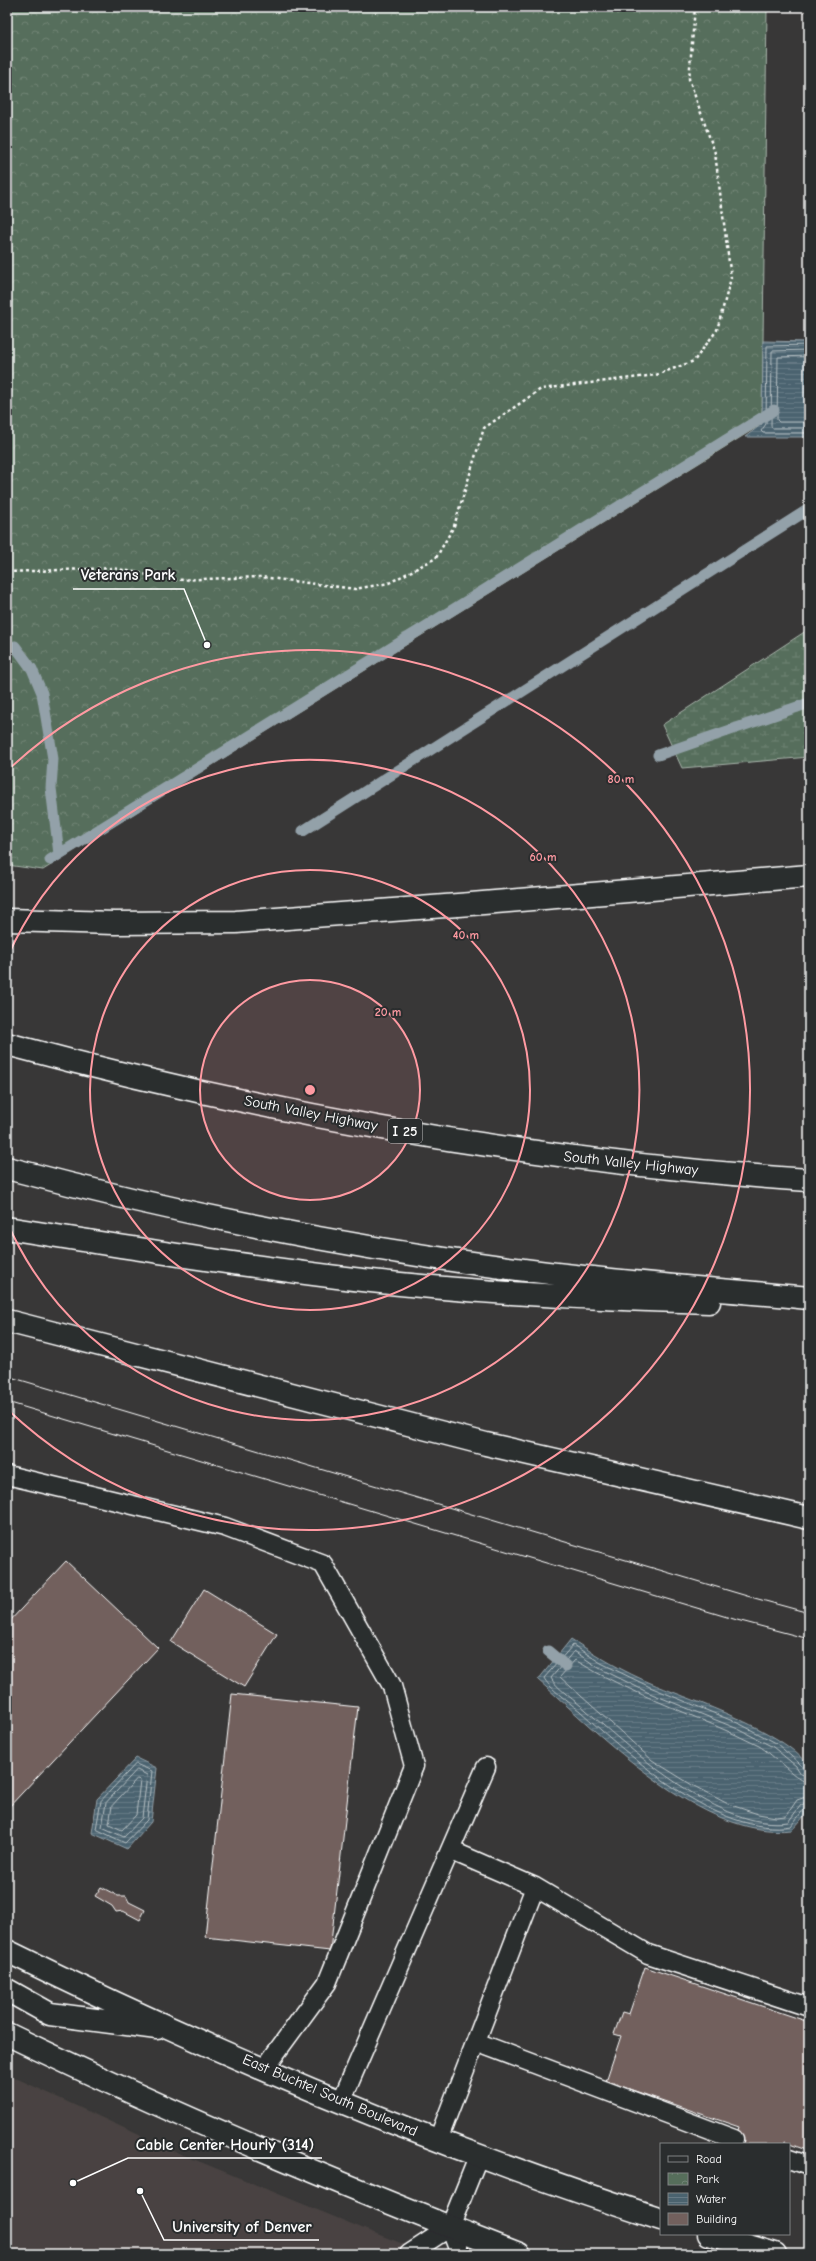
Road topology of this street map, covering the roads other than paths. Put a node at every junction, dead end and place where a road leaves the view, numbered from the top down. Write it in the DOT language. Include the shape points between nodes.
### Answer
graph roads {
  1 [pos="809,865"];
  2 [pos="809,876"];
  3 [pos="626,890"];
  4 [pos="7,920"];
  5 [pos="7,1044"];
  6 [pos="7,1168"];
  7 [pos="809,1180"];
  8 [pos="7,1228"];
  9 [pos="809,1298"];
  10 [pos="809,1305"];
  11 [pos="7,1321"];
  12 [pos="7,1475"];
  13 [pos="809,1518"];
  14 [pos="486,1768"];
  15 [pos="450,1850"];
  16 [pos="535,1887"];
  17 [pos="7,1951"];
  18 [pos="7,1990"];
  19 [pos="809,2007"];
  20 [pos="178,2031"];
  21 [pos="7,2034"];
  22 [pos="476,2042"];
  23 [pos="264,2069"];
  24 [pos="341,2102"];
  25 [pos="734,2139"];
  26 [pos="438,2140"];
  27 [pos="479,2155"];
  28 [pos="790,2159"];
  29 [pos="809,2166"];
  30 [pos="660,2219"];
  31 [pos="450,2227"];
  32 [pos="712,2235"];
  33 [pos="409,2254"];
  34 [pos="460,2254"];
  35 [pos="519,2254"];
  36 [pos="775,2254"];
  1 -- 3 [label="main road"];
  2 -- 3 [label="main road"];
  3 -- 4 [label="main road" via="236,922 115,923"];
  5 -- 7 [label="main road, South Valley Highway / I 25" via="200,1091 430,1135 548,1154"];
  6 -- 9 [label="main road" via="134,1200 372,1246 592,1278"];
  8 -- 10 [label="main road" via="258,1267 469,1290 626,1300"];
  11 -- 13 [label="main road" via="486,1444"];
  12 -- 23 [label="lane" via="225,1528 323,1564 392,1686 414,1766 327,1983"];
  14 -- 15 [label="lane"];
  15 -- 16 [label="lane"];
  15 -- 24 [label="lane"];
  16 -- 19 [label="lane" via="648,1954"];
  16 -- 22 [label="lane"];
  17 -- 20 [label="main road, East Buchtel South Boulevard"];
  18 -- 20 [label="main road" via="50,2014"];
  20 -- 23 [label="main road, East Buchtel South Boulevard"];
  21 -- 31 [label="main road" via="235,2138"];
  22 -- 25 [label="lane"];
  22 -- 26 [label="lane"];
  23 -- 24 [label="main road, East Buchtel South Boulevard"];
  24 -- 26 [label="main road, East Buchtel South Boulevard"];
  26 -- 27 [label="main road, East Buchtel South Boulevard"];
  27 -- 30 [label="main road, East Buchtel South Boulevard"];
  27 -- 31 [label="lane"];
  28 -- 29 [label="lane"];
  31 -- 33 [label="lane"];
  31 -- 34 [label="lane"];
  31 -- 35 [label="main road"];
  32 -- 36 [label="main road"];
}
